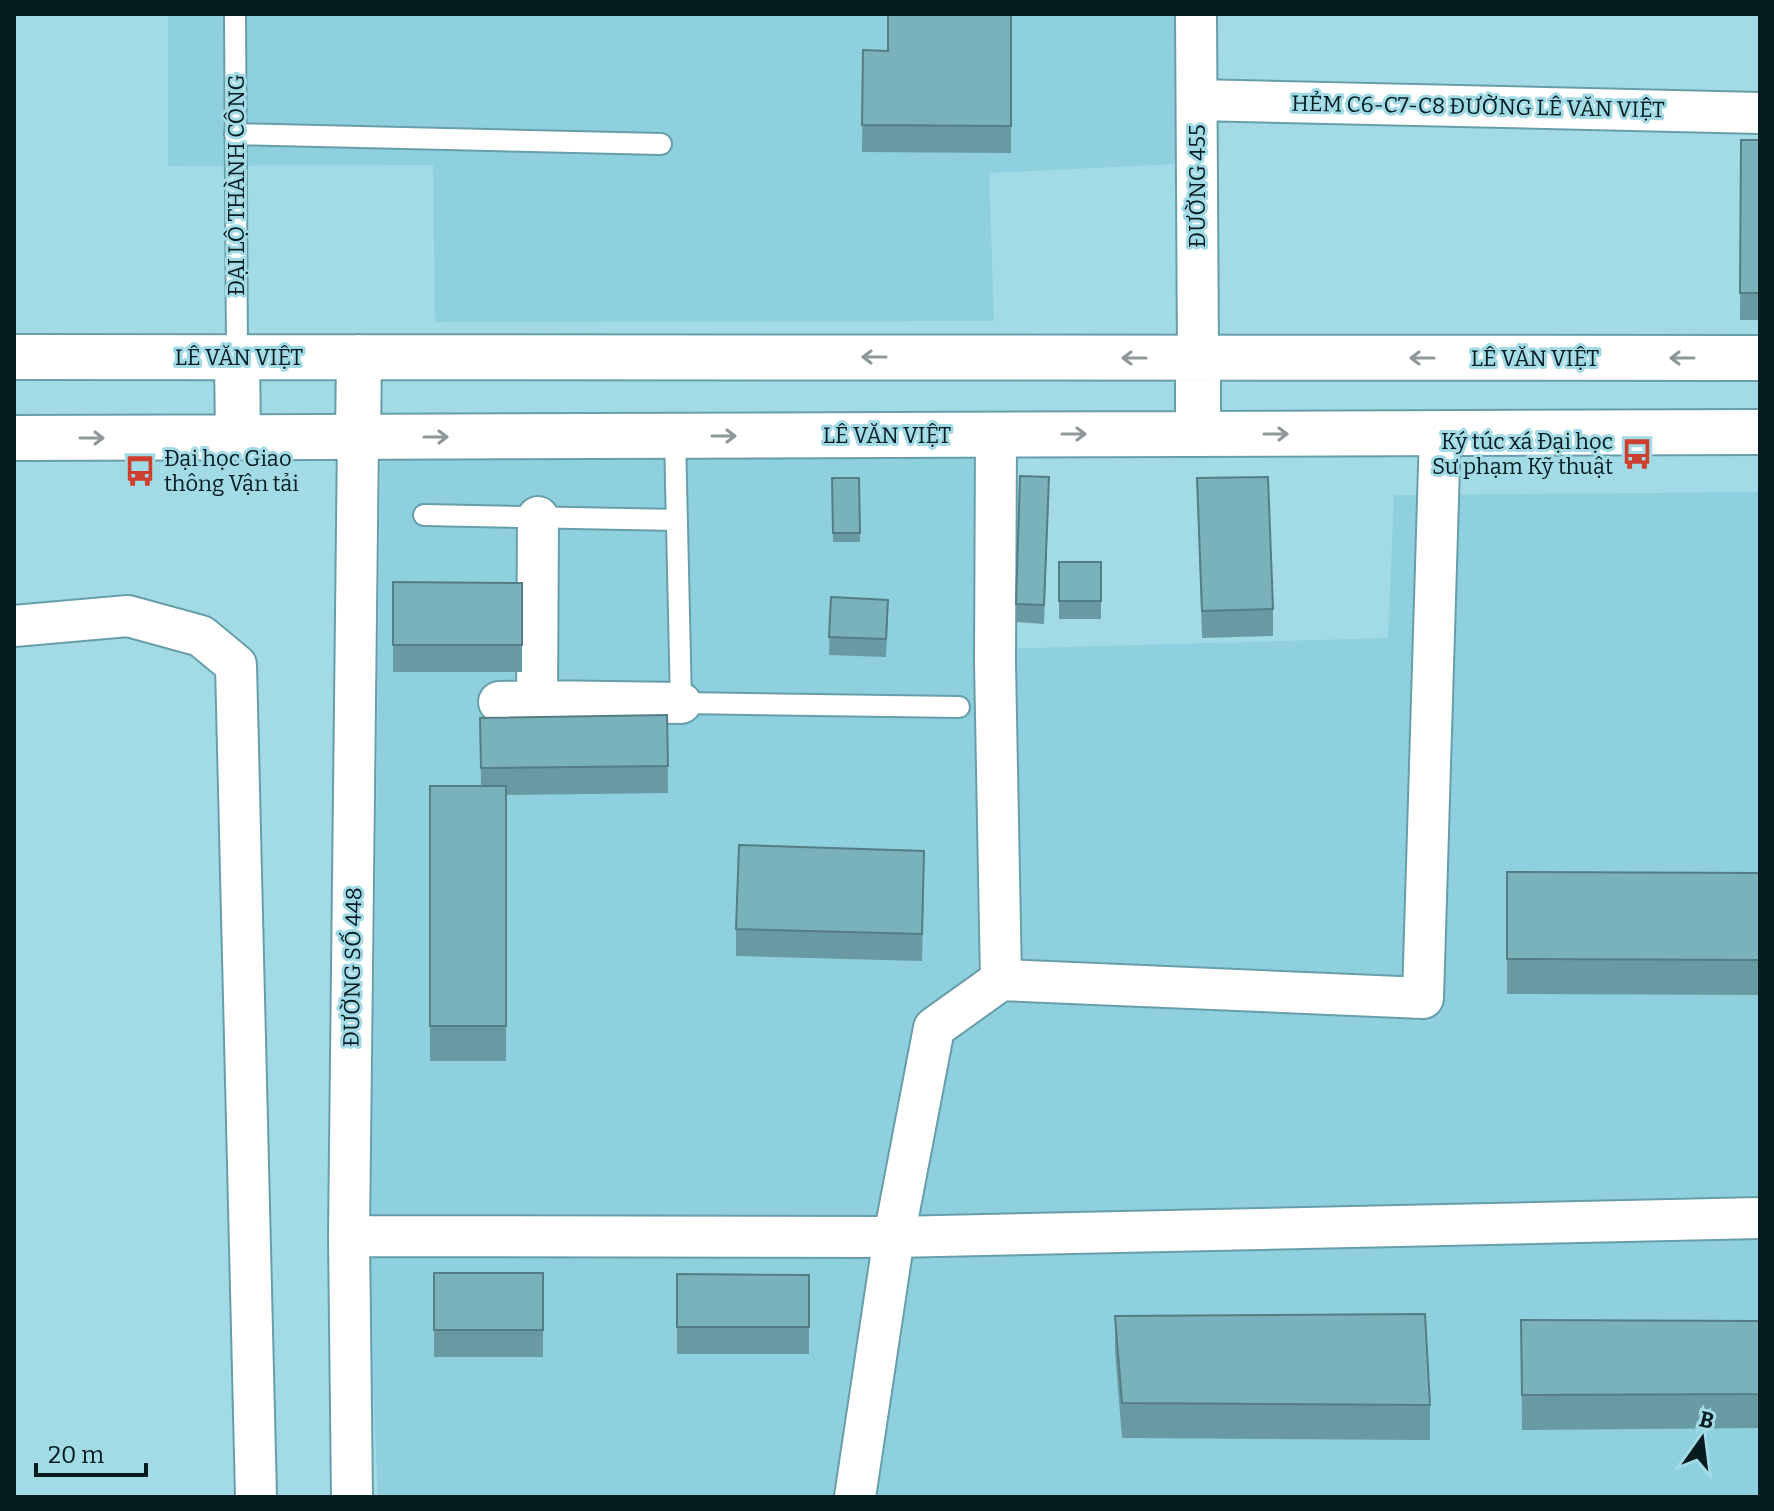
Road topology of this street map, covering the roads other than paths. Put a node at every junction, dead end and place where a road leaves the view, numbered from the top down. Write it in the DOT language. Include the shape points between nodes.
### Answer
graph roads {
  1 [pos="235,14"];
  2 [pos="1196,14"];
  3 [pos="1197,100"];
  4 [pos="1760,113"];
  5 [pos="235,134"];
  6 [pos="661,144"];
  7 [pos="14,357"];
  8 [pos="237,357"];
  9 [pos="359,357"];
  10 [pos="1198,358"];
  11 [pos="1760,358"];
  12 [pos="1760,432"];
  13 [pos="1440,433"];
  14 [pos="1198,434"];
  15 [pos="996,435"];
  16 [pos="675,436"];
  17 [pos="358,437"];
  18 [pos="14,438"];
  19 [pos="238,438"];
  20 [pos="424,515"];
  21 [pos="538,517"];
  22 [pos="677,520"];
  23 [pos="14,626"];
  24 [pos="681,703"];
  25 [pos="959,707"];
  26 [pos="1001,980"];
  27 [pos="1760,1218"];
  28 [pos="349,1236"];
  29 [pos="894,1237"];
  30 [pos="256,1497"];
  31 [pos="352,1497"];
  32 [pos="855,1497"];
  1 -- 5 [label="lane, ĐẠI LỘ THÀNH CÔNG"];
  2 -- 3 [label="street, ĐƯỜNG 455"];
  3 -- 4 [label="street, HẺM C6-C7-C8 ĐƯỜNG LÊ VĂN VIỆT"];
  3 -- 10 [label="street, ĐƯỜNG 455"];
  5 -- 6 [label="lane"];
  5 -- 8 [label="lane, ĐẠI LỘ THÀNH CÔNG"];
  7 -- 8 [label="main road, LÊ VĂN VIỆT"];
  8 -- 9 [label="main road, LÊ VĂN VIỆT"];
  8 -- 19 [label="main road"];
  10 -- 9 [label="main road, LÊ VĂN VIỆT, one-way"];
  9 -- 17 [label="main road"];
  11 -- 10 [label="main road, LÊ VĂN VIỆT, one-way"];
  10 -- 14 [label="main road"];
  12 -- 13 [label="main road, LÊ VĂN VIỆT"];
  14 -- 13 [label="main road, LÊ VĂN VIỆT, one-way"];
  13 -- 26 [label="street" via="1423,998"];
  15 -- 14 [label="main road, LÊ VĂN VIỆT, one-way"];
  16 -- 15 [label="main road, LÊ VĂN VIỆT, one-way"];
  15 -- 26 [label="street"];
  17 -- 16 [label="main road, LÊ VĂN VIỆT, one-way"];
  16 -- 22 [label="lane"];
  17 -- 19 [label="main road, LÊ VĂN VIỆT"];
  17 -- 28 [label="street, ĐƯỜNG SỐ 448"];
  18 -- 19 [label="main road, LÊ VĂN VIỆT, one-way"];
  20 -- 21 [label="lane"];
  21 -- 22 [label="lane"];
  21 -- 24 [label="street" via="518,702"];
  22 -- 24 [label="lane"];
  23 -- 30 [label="street" via="128,616 201,636 236,665"];
  24 -- 25 [label="lane"];
  26 -- 29 [label="street" via="934,1028"];
  27 -- 29 [label="street"];
  28 -- 29 [label="street"];
  28 -- 31 [label="street, ĐƯỜNG SỐ 448"];
  29 -- 32 [label="street"];
}
